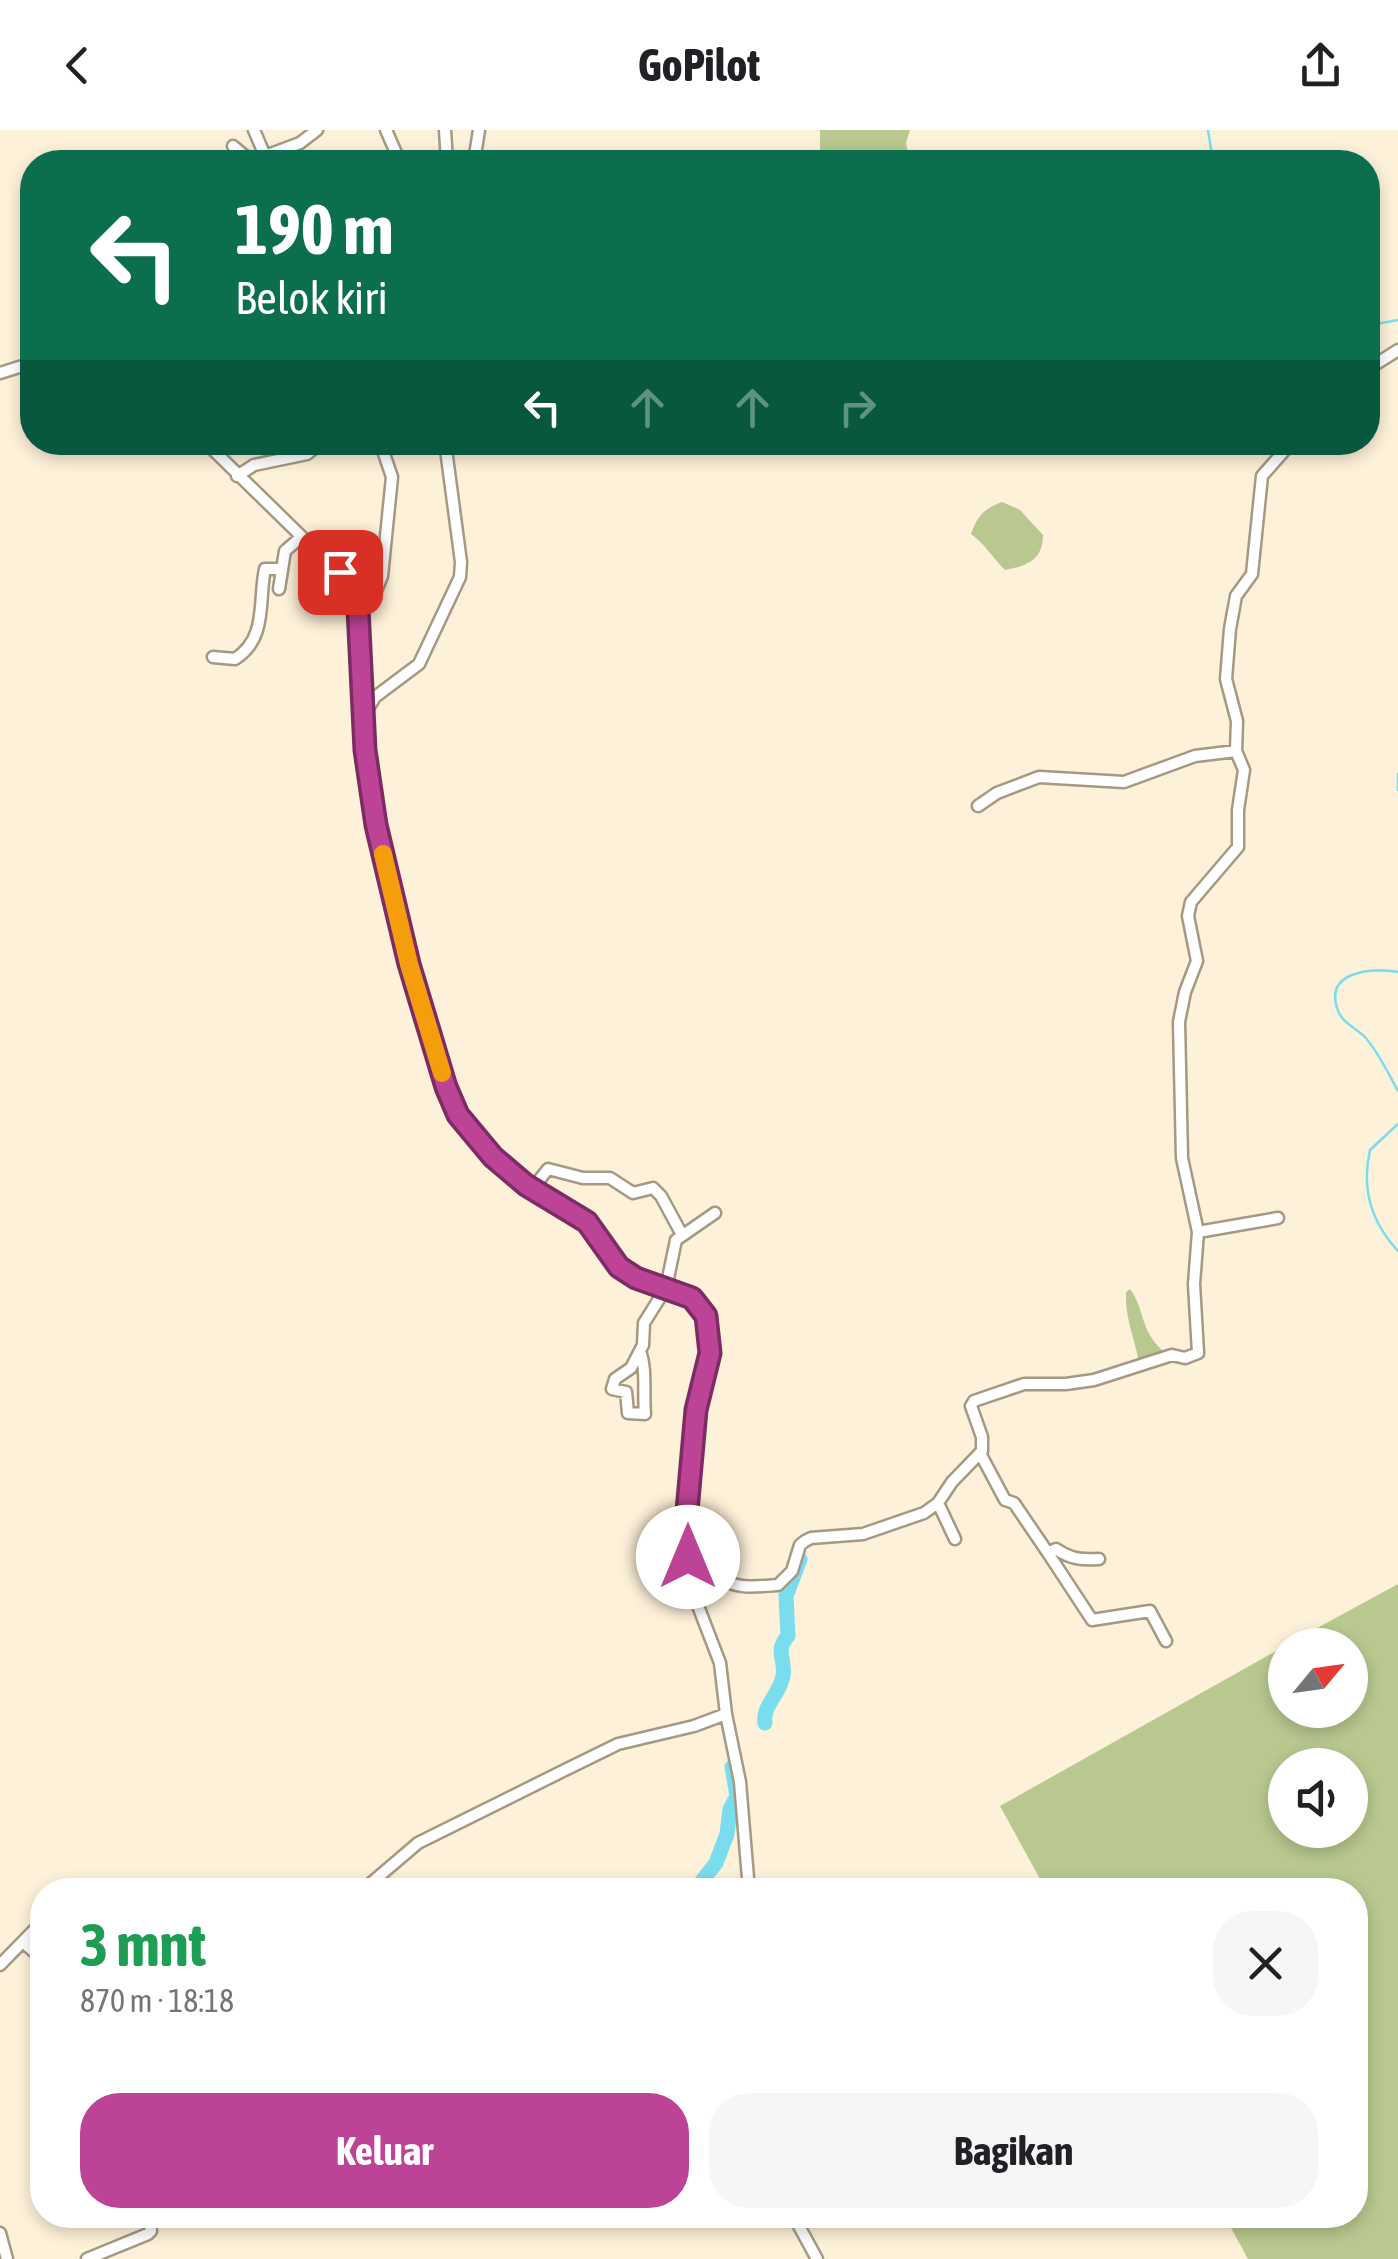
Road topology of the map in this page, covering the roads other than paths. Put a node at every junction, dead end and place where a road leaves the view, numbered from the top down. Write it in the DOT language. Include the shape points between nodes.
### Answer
graph roads {
  1 [pos="318,130"];
  2 [pos="232,146"];
  3 [pos="237,150"];
  4 [pos="280,150"];
  5 [pos="217,455"];
  6 [pos="303,455"];
  7 [pos="384,455"];
  8 [pos="446,455"];
  9 [pos="1281,455"];
  10 [pos="237,476"];
  11 [pos="300,538"];
  12 [pos="281,569"];
  13 [pos="279,589"];
  14 [pos="358,609"];
  15 [pos="213,657"];
  16 [pos="365,714"];
  17 [pos="1236,751"];
  18 [pos="978,806"];
  19 [pos="532,1189"];
  20 [pos="715,1213"];
  21 [pos="1278,1218"];
  22 [pos="1198,1232"];
  23 [pos="681,1233"];
  24 [pos="666,1288"];
  25 [pos="640,1351"];
  26 [pos="980,1454"];
  27 [pos="938,1503"];
  28 [pos="956,1539"];
  29 [pos="1048,1553"];
  30 [pos="1100,1559"];
  31 [pos="691,1578"];
  32 [pos="1166,1641"];
  33 [pos="726,1714"];
  34 [pos="377,1878"];
  35 [pos="749,1878"];
  36 [pos="30,1935"];
  37 [pos="23,1942"];
  38 [pos="30,1948"];
  39 [pos="0,1965"];
  40 [pos="150,2228"];
  41 [pos="800,2228"];
  42 [pos="0,2234"];
  43 [pos="7,2259"];
  44 [pos="88,2259"];
  45 [pos="817,2259"];
  1 -- 4 [label="street"];
  2 -- 3 [label="street"];
  5 -- 10 [label="street"];
  6 -- 10 [label="street"];
  7 -- 14 [label="street" via="392,501 380,582"];
  8 -- 16 [label="street" via="460,578 419,664 379,693"];
  9 -- 17 [label="street" via="1262,476 1252,574 1234,603 1226,679 1237,720"];
  10 -- 11 [label="street"];
  11 -- 12 [label="street" via="285,552"];
  11 -- 14 [label="street" via="344,576"];
  12 -- 13 [label="street"];
  12 -- 15 [label="street" via="265,570 262,617 250,645 235,659"];
  14 -- 16 [label="street"];
  16 -- 19 [label="street" via="378,831 446,1087 467,1128"];
  17 -- 18 [label="street" via="1196,756 1124,782 1039,777"];
  17 -- 22 [label="street" via="1244,770 1238,847 1191,902 1188,916 1197,961 1180,1022 1182,1158"];
  19 -- 23 [label="street" via="548,1169 610,1178 633,1193 653,1188"];
  19 -- 24 [label="street" via="587,1222 619,1267"];
  20 -- 23 [label="street"];
  21 -- 22 [label="street"];
  22 -- 26 [label="street" via="1197,1355 1172,1355 1084,1381 1014,1386 974,1401"];
  23 -- 24 [label="street"];
  24 -- 25 [label="street" via="644,1323"];
  24 -- 31 [label="street" via="696,1301 709,1332 686,1522"];
  25 -- 25 [label="street" via="612,1389 626,1392 628,1413 644,1414"];
  26 -- 27 [label="street"];
  26 -- 29 [label="street"];
  27 -- 28 [label="street"];
  27 -- 31 [label="street" via="870,1532 811,1538 800,1545 778,1586 736,1586 719,1575"];
  29 -- 30 [label="street"];
  29 -- 32 [label="street" via="1092,1620 1150,1611"];
  31 -- 33 [label="street" via="716,1649"];
  33 -- 34 [label="street" via="618,1744 418,1844"];
  33 -- 35 [label="street"];
  36 -- 37 [label="street"];
  37 -- 38 [label="street"];
  37 -- 39 [label="street"];
  40 -- 44 [label="street"];
  41 -- 45 [label="street"];
  42 -- 43 [label="street"];
}
